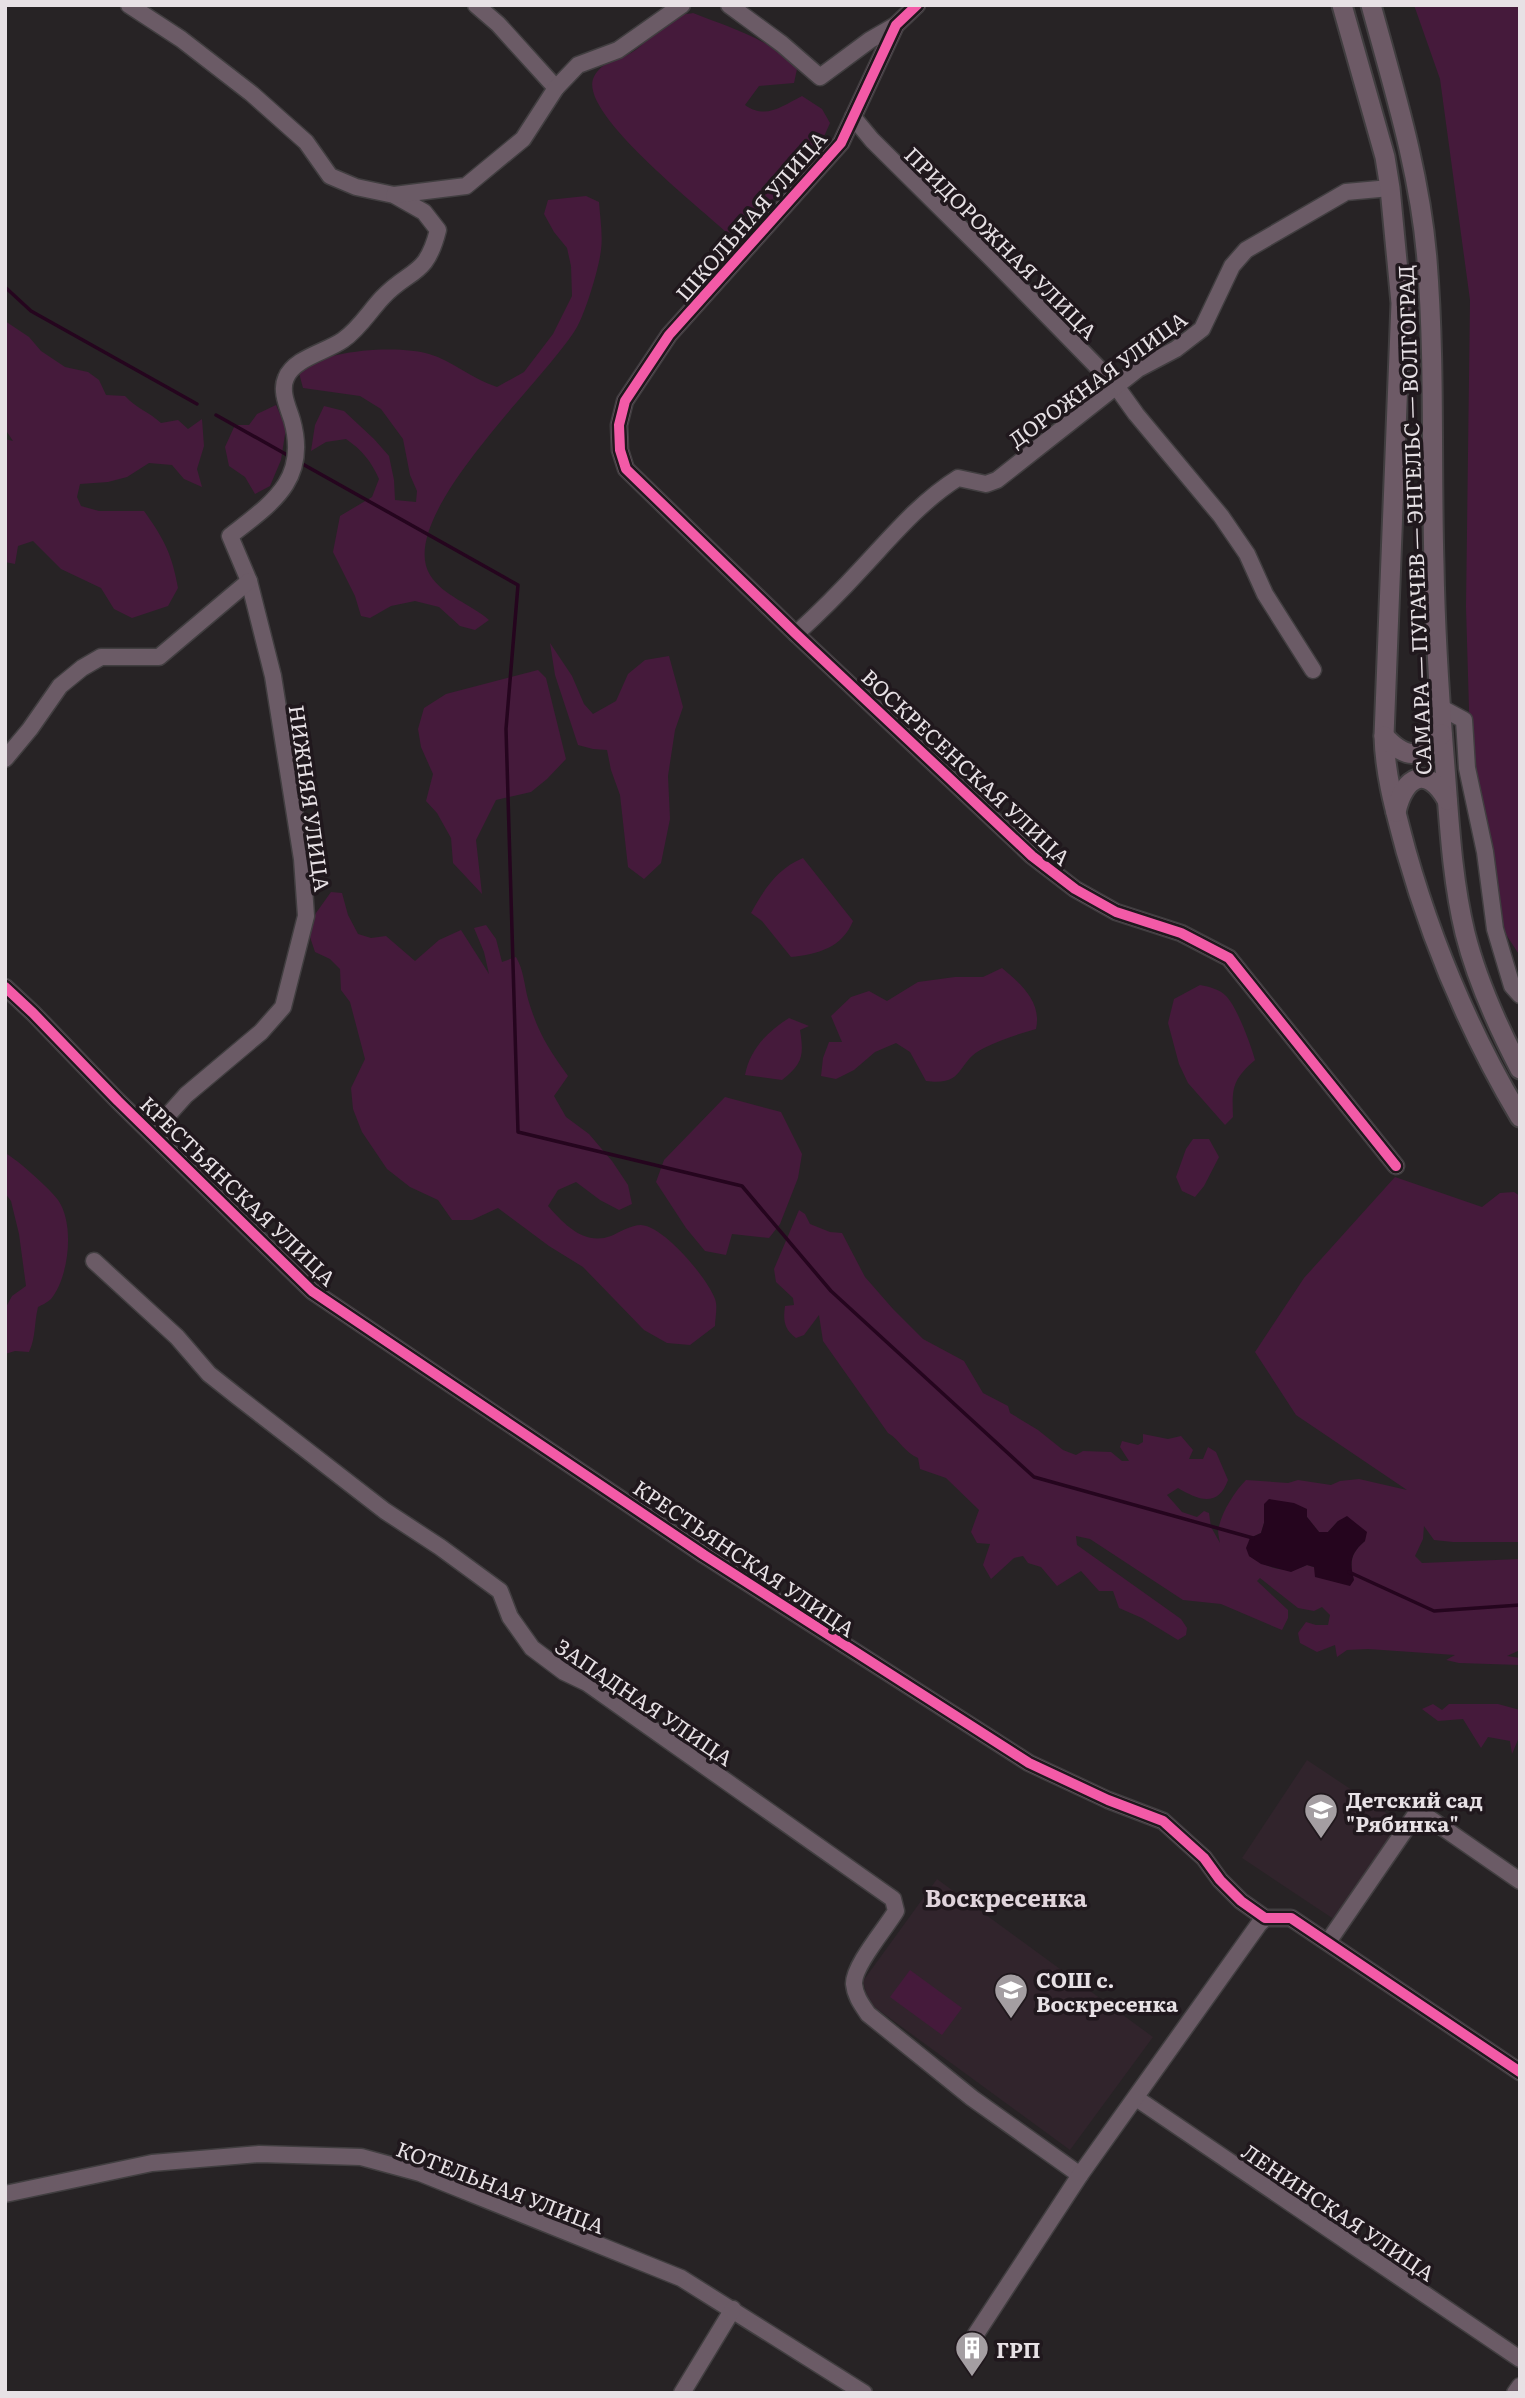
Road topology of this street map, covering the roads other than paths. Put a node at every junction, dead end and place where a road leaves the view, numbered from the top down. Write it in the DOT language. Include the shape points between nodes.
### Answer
graph roads {
  1 [pos="129,5"];
  2 [pos="476,5"];
  3 [pos="682,5"];
  4 [pos="729,5"];
  5 [pos="917,5"];
  6 [pos="1342,5"];
  7 [pos="1371,5"];
  8 [pos="896,25"];
  9 [pos="556,88"];
  10 [pos="853,117"];
  11 [pos="1390,188"];
  12 [pos="394,195"];
  13 [pos="1116,386"];
  14 [pos="620,450"];
  15 [pos="249,580"];
  16 [pos="796,634"];
  17 [pos="1313,670"];
  18 [pos="1440,707"];
  19 [pos="1442,734"];
  20 [pos="1384,736"];
  21 [pos="5,759"];
  22 [pos="1447,801"];
  23 [pos="1396,814"];
  24 [pos="5,987"];
  25 [pos="1520,995"];
  26 [pos="1520,1069"];
  27 [pos="1520,1118"];
  28 [pos="152,1133"];
  29 [pos="1396,1166"];
  30 [pos="94,1261"];
  31 [pos="1520,1881"];
  32 [pos="1265,1918"];
  33 [pos="1328,1942"];
  34 [pos="1520,2071"];
  35 [pos="1136,2098"];
  36 [pos="1080,2175"];
  37 [pos="5,2194"];
  38 [pos="733,2309"];
  39 [pos="976,2334"];
  40 [pos="1520,2358"];
  41 [pos="1520,2386"];
  42 [pos="682,2393"];
  43 [pos="864,2393"];
  44 [pos="1515,2393"];
  1 -- 12 [label="street" via="252,94 306,142 330,176"];
  2 -- 9 [label="street"];
  3 -- 9 [label="street" via="618,50 578,65"];
  4 -- 8 [label="street" via="820,76"];
  5 -- 8 [label="street, ШКОЛЬНАЯ УЛИЦА"];
  6 -- 11 [label="main road, САМАРА — ПУГАЧЕВ — ЭНГЕЛЬС — ВОЛГОГРАД"];
  7 -- 18 [label="main road, САМАРА — ПУГАЧЕВ — ЭНГЕЛЬС — ВОЛГОГРАД" via="1405,128 1427,258"];
  8 -- 10 [label="street, ШКОЛЬНАЯ УЛИЦА"];
  9 -- 12 [label="street" via="523,139 466,186"];
  10 -- 13 [label="street, ПРИДОРОЖНАЯ УЛИЦА"];
  10 -- 14 [label="street, ШКОЛЬНАЯ УЛИЦА" via="841,143 669,335 625,401 619,425"];
  11 -- 13 [label="street, ДОРОЖНАЯ УЛИЦА" via="1346,192 1246,250 1232,266 1202,329"];
  11 -- 20 [label="main road, САМАРА — ПУГАЧЕВ — ЭНГЕЛЬС — ВОЛГОГРАД" via="1401,303"];
  12 -- 15 [label="street, НИЖНЯЯ УЛИЦА" via="424,212 438,230 434,244 423,267 384,296 342,341 295,367 286,377 283,391 294,430 294,468 278,496 230,536"];
  13 -- 16 [label="street, ДОРОЖНАЯ УЛИЦА" via="997,480 986,484 958,478 943,488"];
  13 -- 17 [label="street, ПРИДОРОЖНАЯ УЛИЦА" via="1221,516"];
  14 -- 16 [label="street, ВОСКРЕСЕНСКАЯ УЛИЦА" via="626,468"];
  15 -- 21 [label="street" via="159,657 101,657 82,668 60,686"];
  15 -- 28 [label="street, НИЖНЯЯ УЛИЦА" via="273,676 302,859 306,916 283,1007 261,1032 186,1095"];
  16 -- 29 [label="street, ВОСКРЕСЕНСКАЯ УЛИЦА" via="1064,881 1116,912 1181,933 1229,958"];
  18 -- 19 [label="main road, САМАРА — ПУГАЧЕВ — ЭНГЕЛЬС — ВОЛГОГРАД"];
  18 -- 25 [label="street" via="1464,720 1467,768 1495,929 1512,986"];
  19 -- 20 [label="main road" via="1420,752 1408,753 1396,749"];
  19 -- 22 [label="main road, САМАРА — ПУГАЧЕВ — ЭНГЕЛЬС — ВОЛГОГРАД"];
  20 -- 23 [label="main road, САМАРА — ПУГАЧЕВ — ЭНГЕЛЬС — ВОЛГОГРАД"];
  22 -- 23 [label="main road" via="1433,782 1413,780 1399,796"];
  22 -- 26 [label="main road, САМАРА — ПУГАЧЕВ — ЭНГЕЛЬС — ВОЛГОГРАД" via="1456,893 1466,936 1496,1023"];
  23 -- 27 [label="main road, САМАРА — ПУГАЧЕВ — ЭНГЕЛЬС — ВОЛГОГРАД" via="1421,904 1452,988"];
  24 -- 28 [label="street, КРЕСТЬЯНСКАЯ УЛИЦА"];
  28 -- 32 [label="street, КРЕСТЬЯНСКАЯ УЛИЦА" via="312,1291 704,1555 1028,1763 1163,1821 1204,1857 1241,1901"];
  30 -- 36 [label="street, ЗАПАДНАЯ УЛИЦА" via="177,1337 209,1374 385,1511 500,1591 510,1617 545,1660 587,1683 893,1899 896,1911 853,1981 868,2014 972,2098"];
  31 -- 33 [label="street" via="1429,1818 1416,1814"];
  32 -- 33 [label="street, КРЕСТЬЯНСКАЯ УЛИЦА" via="1291,1918"];
  32 -- 35 [label="street"];
  33 -- 34 [label="street, КРЕСТЬЯНСКАЯ УЛИЦА"];
  35 -- 36 [label="street"];
  35 -- 40 [label="street, ЛЕНИНСКАЯ УЛИЦА"];
  36 -- 39 [label="street"];
  37 -- 38 [label="street, КОТЕЛЬНАЯ УЛИЦА" via="152,2163 259,2154 361,2157 420,2173 681,2278"];
  38 -- 42 [label="street"];
  38 -- 43 [label="street, КОТЕЛЬНАЯ УЛИЦА"];
  41 -- 44 [label="street"];
}
